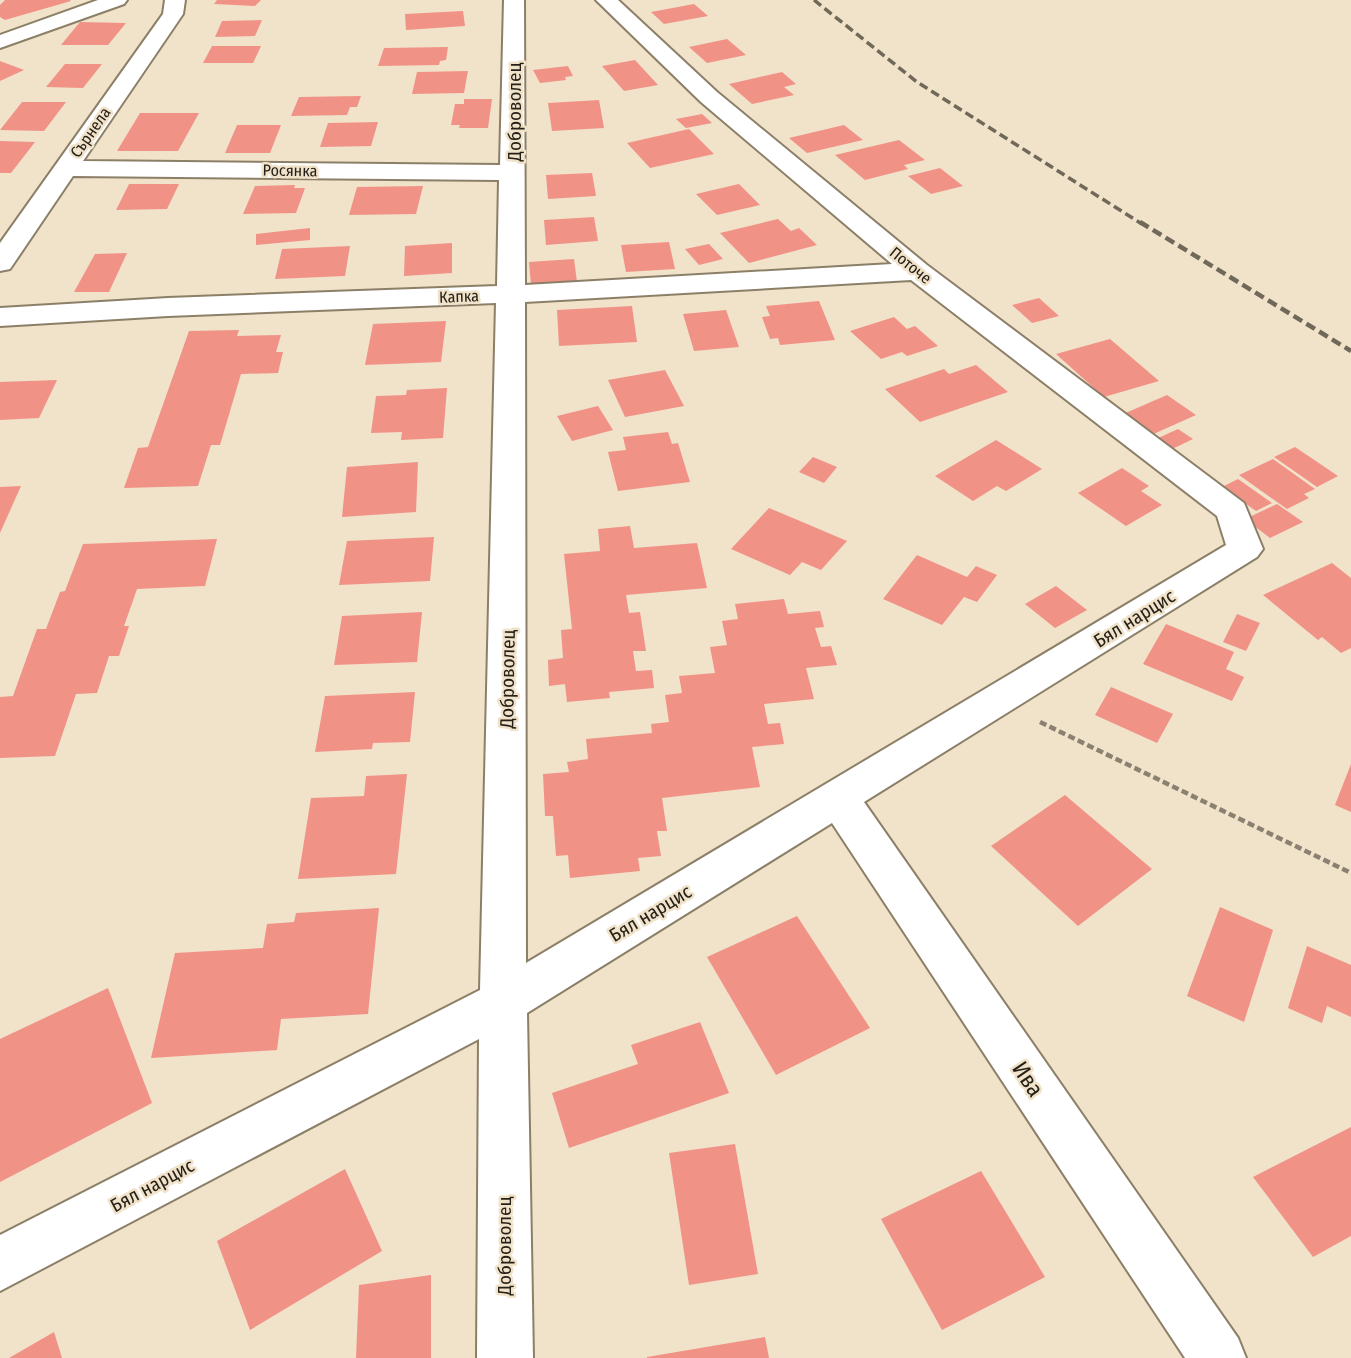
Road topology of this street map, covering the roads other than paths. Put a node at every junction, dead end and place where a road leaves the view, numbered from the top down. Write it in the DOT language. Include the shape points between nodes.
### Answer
graph roads {
  1 [pos="117,0"];
  2 [pos="176,0"];
  3 [pos="514,0"];
  4 [pos="606,0"];
  5 [pos="0,42"];
  6 [pos="66,168"];
  7 [pos="514,173"];
  8 [pos="0,262"];
  9 [pos="917,271"];
  10 [pos="511,294"];
  11 [pos="0,317"];
  12 [pos="1232,511"];
  13 [pos="839,799"];
  14 [pos="503,1002"];
  15 [pos="0,1264"];
  16 [pos="505,1358"];
  17 [pos="1218,1358"];
  1 -- 5 [label="street"];
  2 -- 6 [label="street, Сърнела" via="173,14"];
  3 -- 7 [label="street, Доброволец"];
  4 -- 9 [label="street, Поточе" via="709,97"];
  6 -- 7 [label="street, Росянка"];
  6 -- 8 [label="street, Сърнела"];
  7 -- 10 [label="street, Доброволец"];
  9 -- 10 [label="street, Капка"];
  9 -- 12 [label="street, Поточе"];
  10 -- 11 [label="street, Капка"];
  10 -- 14 [label="street, Доброволец"];
  12 -- 13 [label="street, Бял нарцис" via="1245,549"];
  13 -- 14 [label="street, Бял нарцис"];
  13 -- 17 [label="street, Ива"];
  14 -- 15 [label="street, Бял нарцис"];
  14 -- 16 [label="street, Доброволец"];
}
